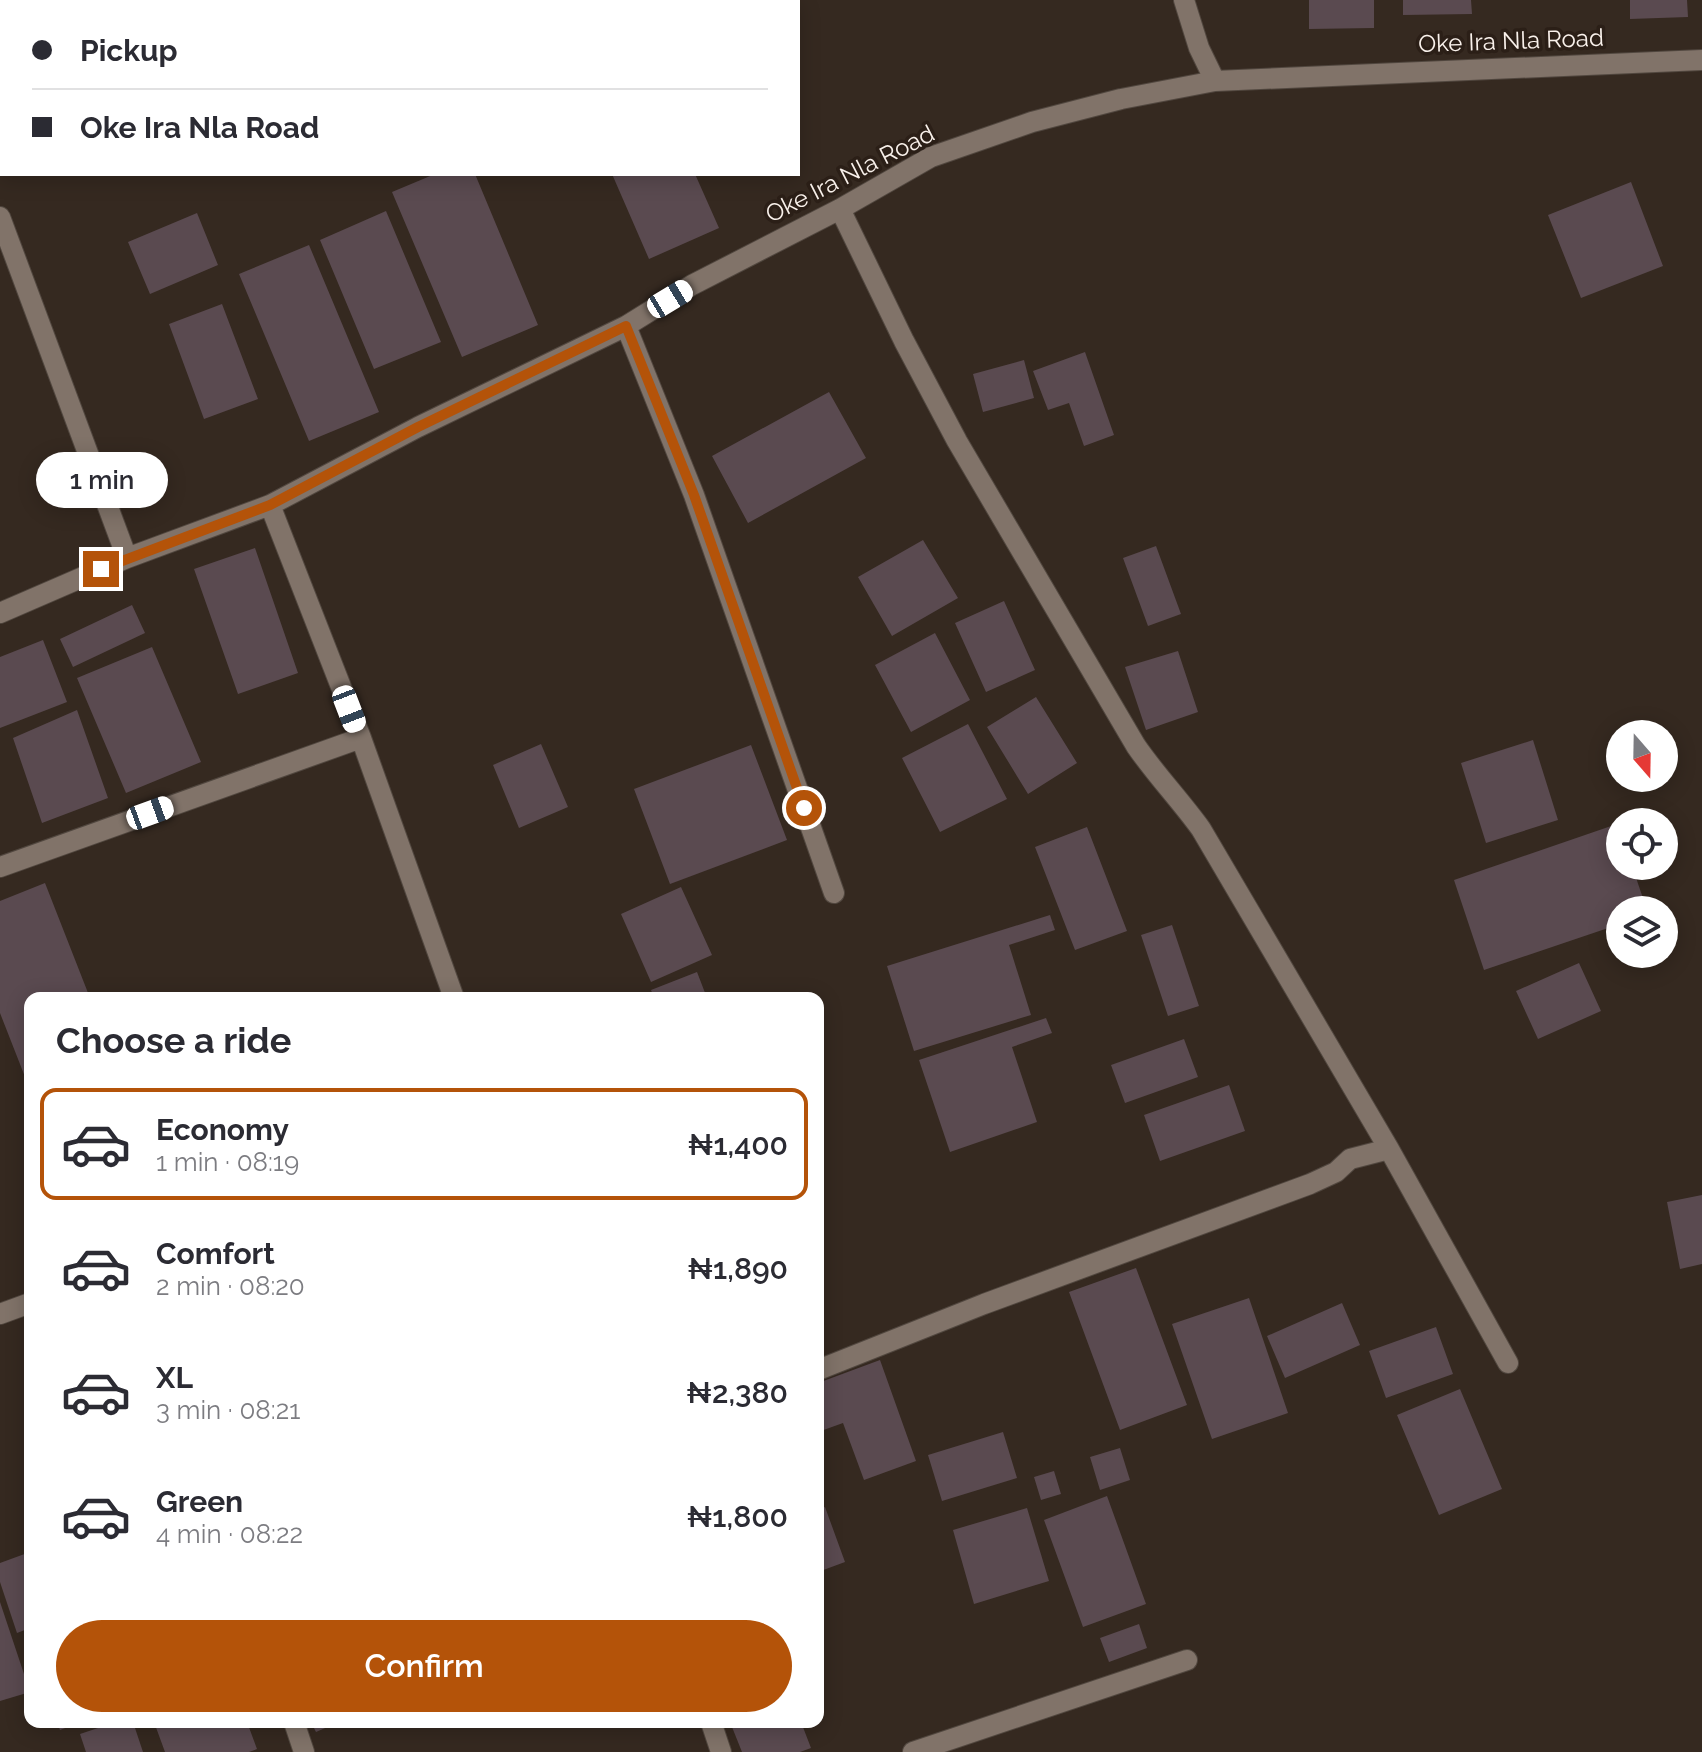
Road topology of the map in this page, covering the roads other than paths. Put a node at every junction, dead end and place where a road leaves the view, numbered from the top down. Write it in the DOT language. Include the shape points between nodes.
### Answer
graph roads {
  1 [pos="1184,0"];
  2 [pos="1702,60"];
  3 [pos="1215,81"];
  4 [pos="840,209"];
  5 [pos="0,217"];
  6 [pos="626,326"];
  7 [pos="270,505"];
  8 [pos="127,558"];
  9 [pos="0,613"];
  10 [pos="361,738"];
  11 [pos="0,867"];
  12 [pos="834,893"];
  13 [pos="452,992"];
  14 [pos="1389,1149"];
  15 [pos="24,1305"];
  16 [pos="0,1314"];
  17 [pos="1508,1363"];
  18 [pos="824,1368"];
  19 [pos="1187,1660"];
  20 [pos="296,1728"];
  21 [pos="713,1728"];
  22 [pos="304,1752"];
  23 [pos="721,1752"];
  24 [pos="913,1752"];
  1 -- 3 [label="street"];
  2 -- 3 [label="street, Oke Ira Nla Road"];
  3 -- 4 [label="street, Oke Ira Nla Road" via="1032,122 931,157"];
  4 -- 6 [label="street, Oke Ira Nla Road" via="692,285"];
  4 -- 14 [label="street" via="957,441 1136,746 1201,829"];
  5 -- 8 [label="street"];
  6 -- 7 [label="street, Oke Ira Nla Road"];
  6 -- 12 [label="street" via="694,495"];
  7 -- 8 [label="street, Oke Ira Nla Road"];
  7 -- 10 [label="street"];
  8 -- 9 [label="street, Oke Ira Nla Road"];
  10 -- 11 [label="street"];
  10 -- 13 [label="street"];
  14 -- 17 [label="street"];
  14 -- 18 [label="street" via="1350,1159 1310,1184"];
  15 -- 16 [label="street"];
  19 -- 24 [label="street"];
  20 -- 22 [label="street"];
  21 -- 23 [label="street"];
}
